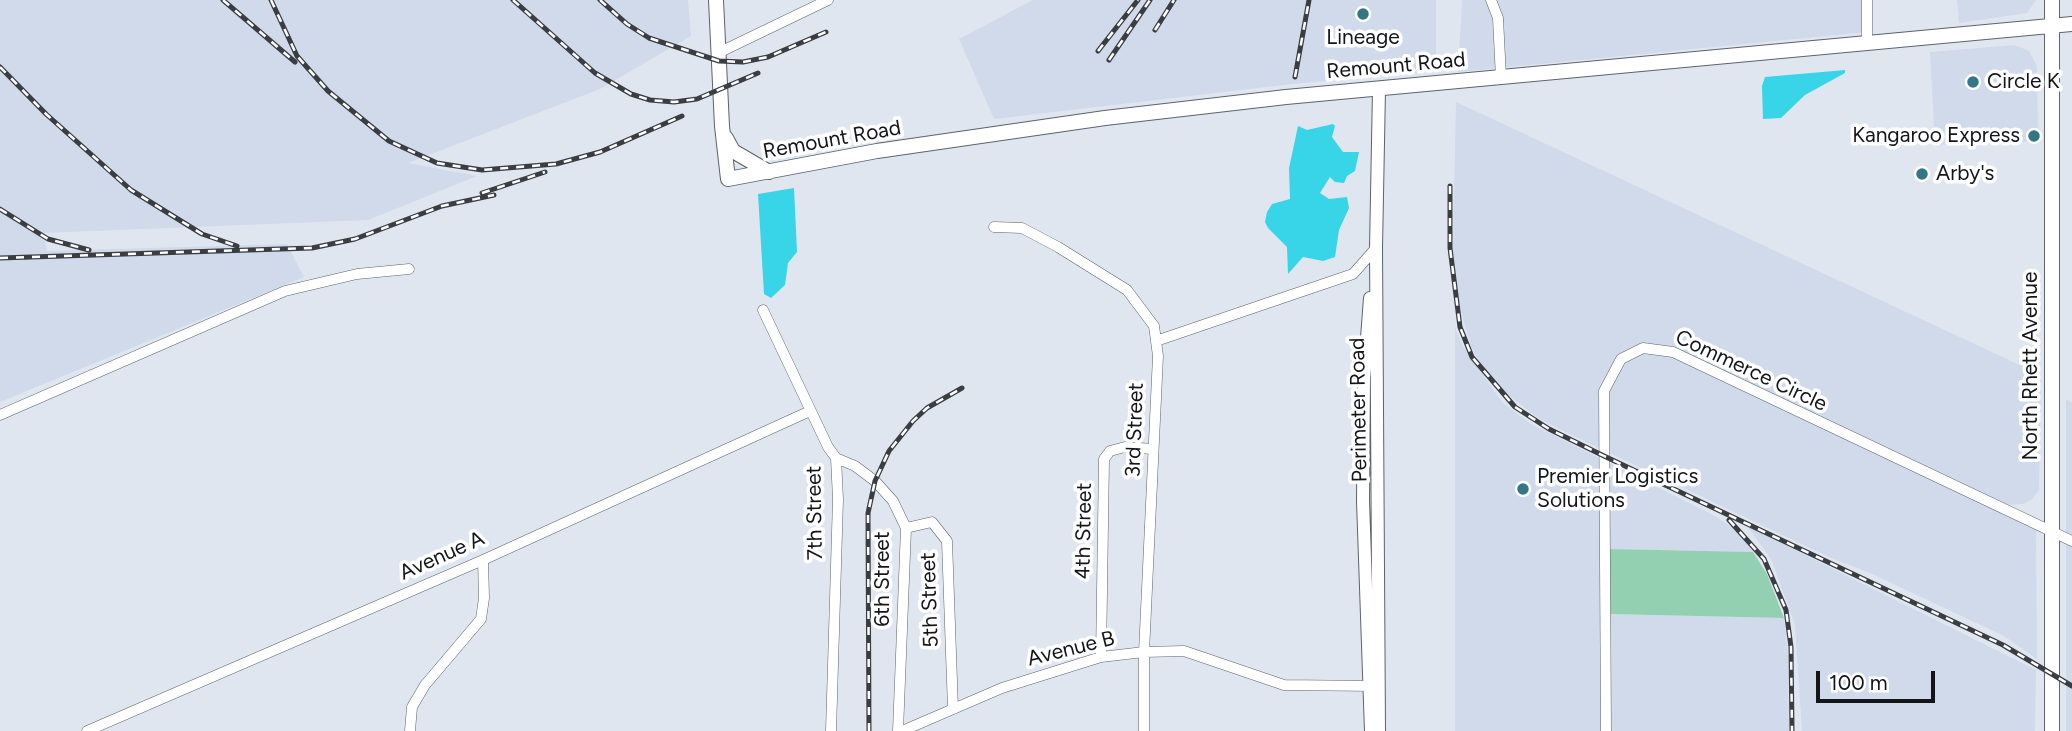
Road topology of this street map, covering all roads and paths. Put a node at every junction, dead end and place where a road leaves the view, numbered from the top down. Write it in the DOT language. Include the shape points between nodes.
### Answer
graph roads {
  1 [pos="716,0"];
  2 [pos="828,0"];
  3 [pos="1491,0"];
  4 [pos="1867,0"];
  5 [pos="2052,0"];
  6 [pos="2072,23"];
  7 [pos="2051,25"];
  8 [pos="1867,42"];
  9 [pos="718,52"];
  10 [pos="1501,78"];
  11 [pos="1379,89"];
  12 [pos="723,130"];
  13 [pos="770,173"];
  14 [pos="994,227"];
  15 [pos="1376,254"];
  16 [pos="408,269"];
  17 [pos="763,310"];
  18 [pos="1156,341"];
  19 [pos="810,411"];
  20 [pos="0,415"];
  21 [pos="1379,446"];
  22 [pos="1364,447"];
  23 [pos="1153,449"];
  24 [pos="836,458"];
  25 [pos="906,528"];
  26 [pos="2052,531"];
  27 [pos="2072,541"];
  28 [pos="483,560"];
  29 [pos="1144,652"];
  30 [pos="1101,657"];
  31 [pos="1374,686"];
  32 [pos="953,709"];
  33 [pos="87,731"];
  34 [pos="410,731"];
  35 [pos="831,731"];
  36 [pos="900,731"];
  37 [pos="1144,731"];
  38 [pos="1371,731"];
  39 [pos="1380,731"];
  40 [pos="1606,731"];
  41 [pos="2052,731"];
  1 -- 9 [label="main road"];
  2 -- 9 [label="street"];
  3 -- 10 [label="street" via="1498,18"];
  4 -- 8 [label="street"];
  5 -- 7 [label="main road, North Rhett Avenue"];
  6 -- 7 [label="main road, Remount Road"];
  7 -- 8 [label="main road, Remount Road"];
  7 -- 26 [label="main road, North Rhett Avenue"];
  8 -- 10 [label="main road, Remount Road"];
  9 -- 12 [label="main road"];
  10 -- 11 [label="main road, Remount Road"];
  11 -- 13 [label="main road, Remount Road" via="1105,118 877,151"];
  11 -- 15 [label="street, Perimeter Road"];
  12 -- 13 [label="main road" via="733,151"];
  12 -- 13 [label="main road, Remount Road" via="724,180"];
  14 -- 18 [label="street, 3rd Street" via="1022,228 1127,290 1154,326"];
  15 -- 18 [label="street" via="1353,274"];
  15 -- 21 [label="street, Perimeter Road"];
  15 -- 22 [label="street" via="1366,338"];
  16 -- 20 [label="street" via="358,274 285,291"];
  17 -- 19 [label="street, 7th Street"];
  18 -- 23 [label="street, 3rd Street"];
  19 -- 24 [label="street, 7th Street"];
  19 -- 28 [label="street, Avenue A"];
  21 -- 22 [label="street"];
  21 -- 31 [label="street, Perimeter Road"];
  22 -- 31 [label="street"];
  23 -- 29 [label="street, 3rd Street"];
  23 -- 30 [label="street, 4th Street" via="1125,447 1110,451 1104,459"];
  24 -- 25 [label="street, 6th Street" via="875,481"];
  24 -- 35 [label="street, 7th Street"];
  25 -- 32 [label="street, 5th Street" via="932,522 947,541"];
  25 -- 36 [label="street, 6th Street"];
  26 -- 27 [label="street, Commerce Circle"];
  26 -- 40 [label="street, Commerce Circle" via="1673,352 1643,348 1621,359 1604,391"];
  26 -- 41 [label="main road, North Rhett Avenue"];
  28 -- 33 [label="street, Avenue A"];
  28 -- 34 [label="street" via="481,620 425,685 412,707"];
  29 -- 30 [label="street, Avenue B"];
  29 -- 31 [label="street, Avenue B" via="1184,651 1284,685"];
  29 -- 37 [label="street, 3rd Street"];
  30 -- 32 [label="street, Avenue B" via="1002,688"];
  31 -- 38 [label="street"];
  31 -- 39 [label="street, Perimeter Road"];
  32 -- 36 [label="street, Avenue B"];
}
